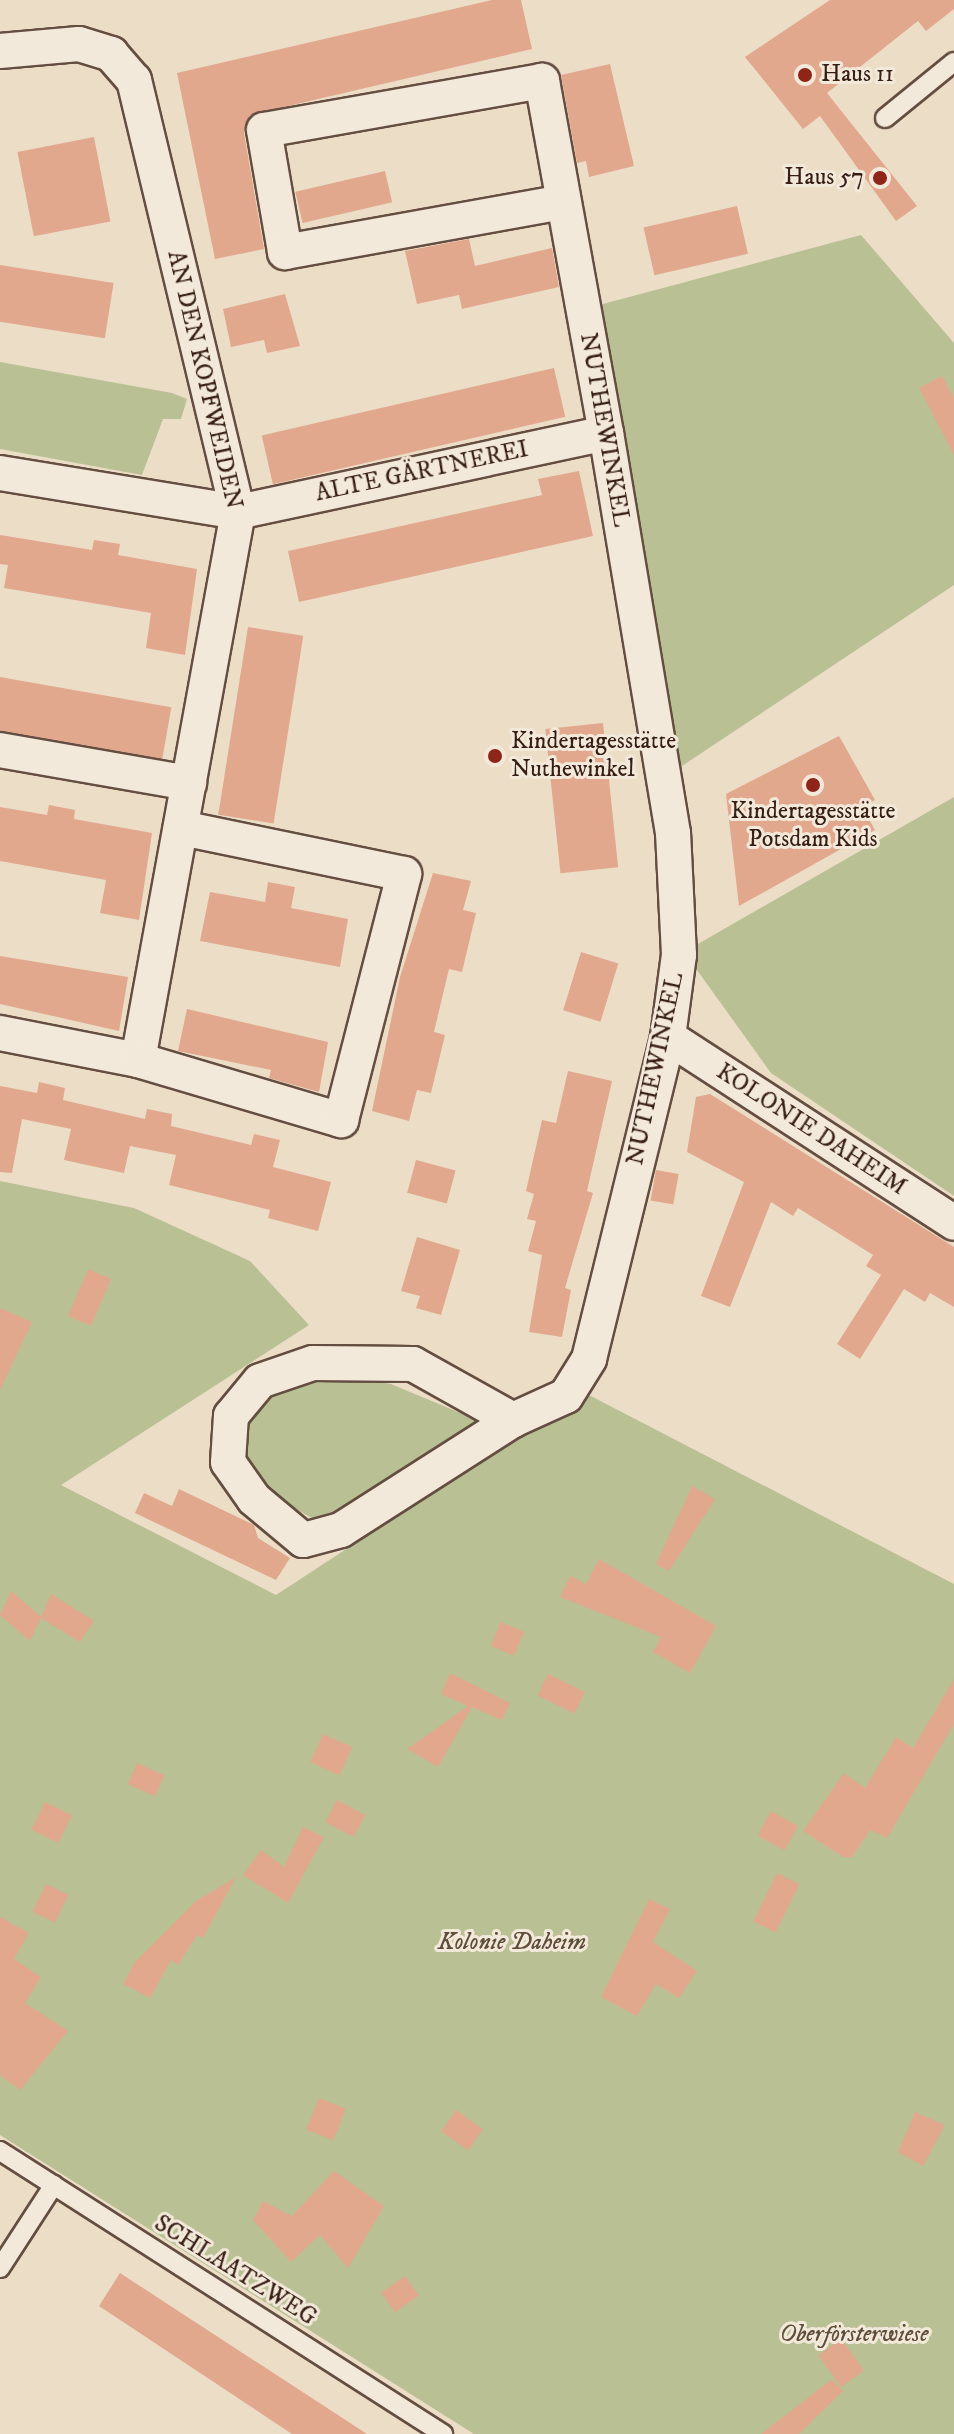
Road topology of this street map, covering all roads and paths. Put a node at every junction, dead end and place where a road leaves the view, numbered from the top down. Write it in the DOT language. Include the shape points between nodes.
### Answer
graph roads {
  1 [pos="0,51"];
  2 [pos="954,62"];
  3 [pos="885,118"];
  4 [pos="564,202"];
  5 [pos="606,433"];
  6 [pos="0,473"];
  7 [pos="238,512"];
  8 [pos="0,750"];
  9 [pos="189,783"];
  10 [pos="181,828"];
  11 [pos="0,1033"];
  12 [pos="668,1037"];
  13 [pos="138,1060"];
  14 [pos="954,1223"];
  15 [pos="513,1420"];
  16 [pos="0,2151"];
  17 [pos="54,2185"];
  18 [pos="0,2268"];
  19 [pos="443,2434"];
  1 -- 7 [label="street, AN DEN KOPFWEIDEN" via="79,44 111,54 134,80"];
  2 -- 3 [label="lane"];
  4 -- 4 [label="street, NUTHEWINKEL" via="285,252 264,130 542,81"];
  4 -- 5 [label="street, NUTHEWINKEL"];
  5 -- 7 [label="street, ALTE GÄRTNEREI"];
  5 -- 12 [label="street, NUTHEWINKEL" via="673,833 679,955"];
  6 -- 7 [label="street"];
  7 -- 9 [label="street, AN DEN KOPFWEIDEN"];
  8 -- 9 [label="street"];
  9 -- 10 [label="street, AN DEN KOPFWEIDEN"];
  10 -- 13 [label="street, AN DEN KOPFWEIDEN"];
  10 -- 13 [label="street" via="404,874 341,1120"];
  11 -- 13 [label="street"];
  12 -- 14 [label="street, KOLONIE DAHEIM"];
  12 -- 15 [label="street, NUTHEWINKEL" via="589,1359 566,1396"];
  15 -- 15 [label="street, NUTHEWINKEL" via="413,1364 313,1363 260,1381 231,1416 228,1462 254,1499 303,1540 341,1530"];
  16 -- 17 [label="lane, SCHLAATZWEG"];
  17 -- 18 [label="lane"];
  17 -- 19 [label="lane, SCHLAATZWEG"];
}
